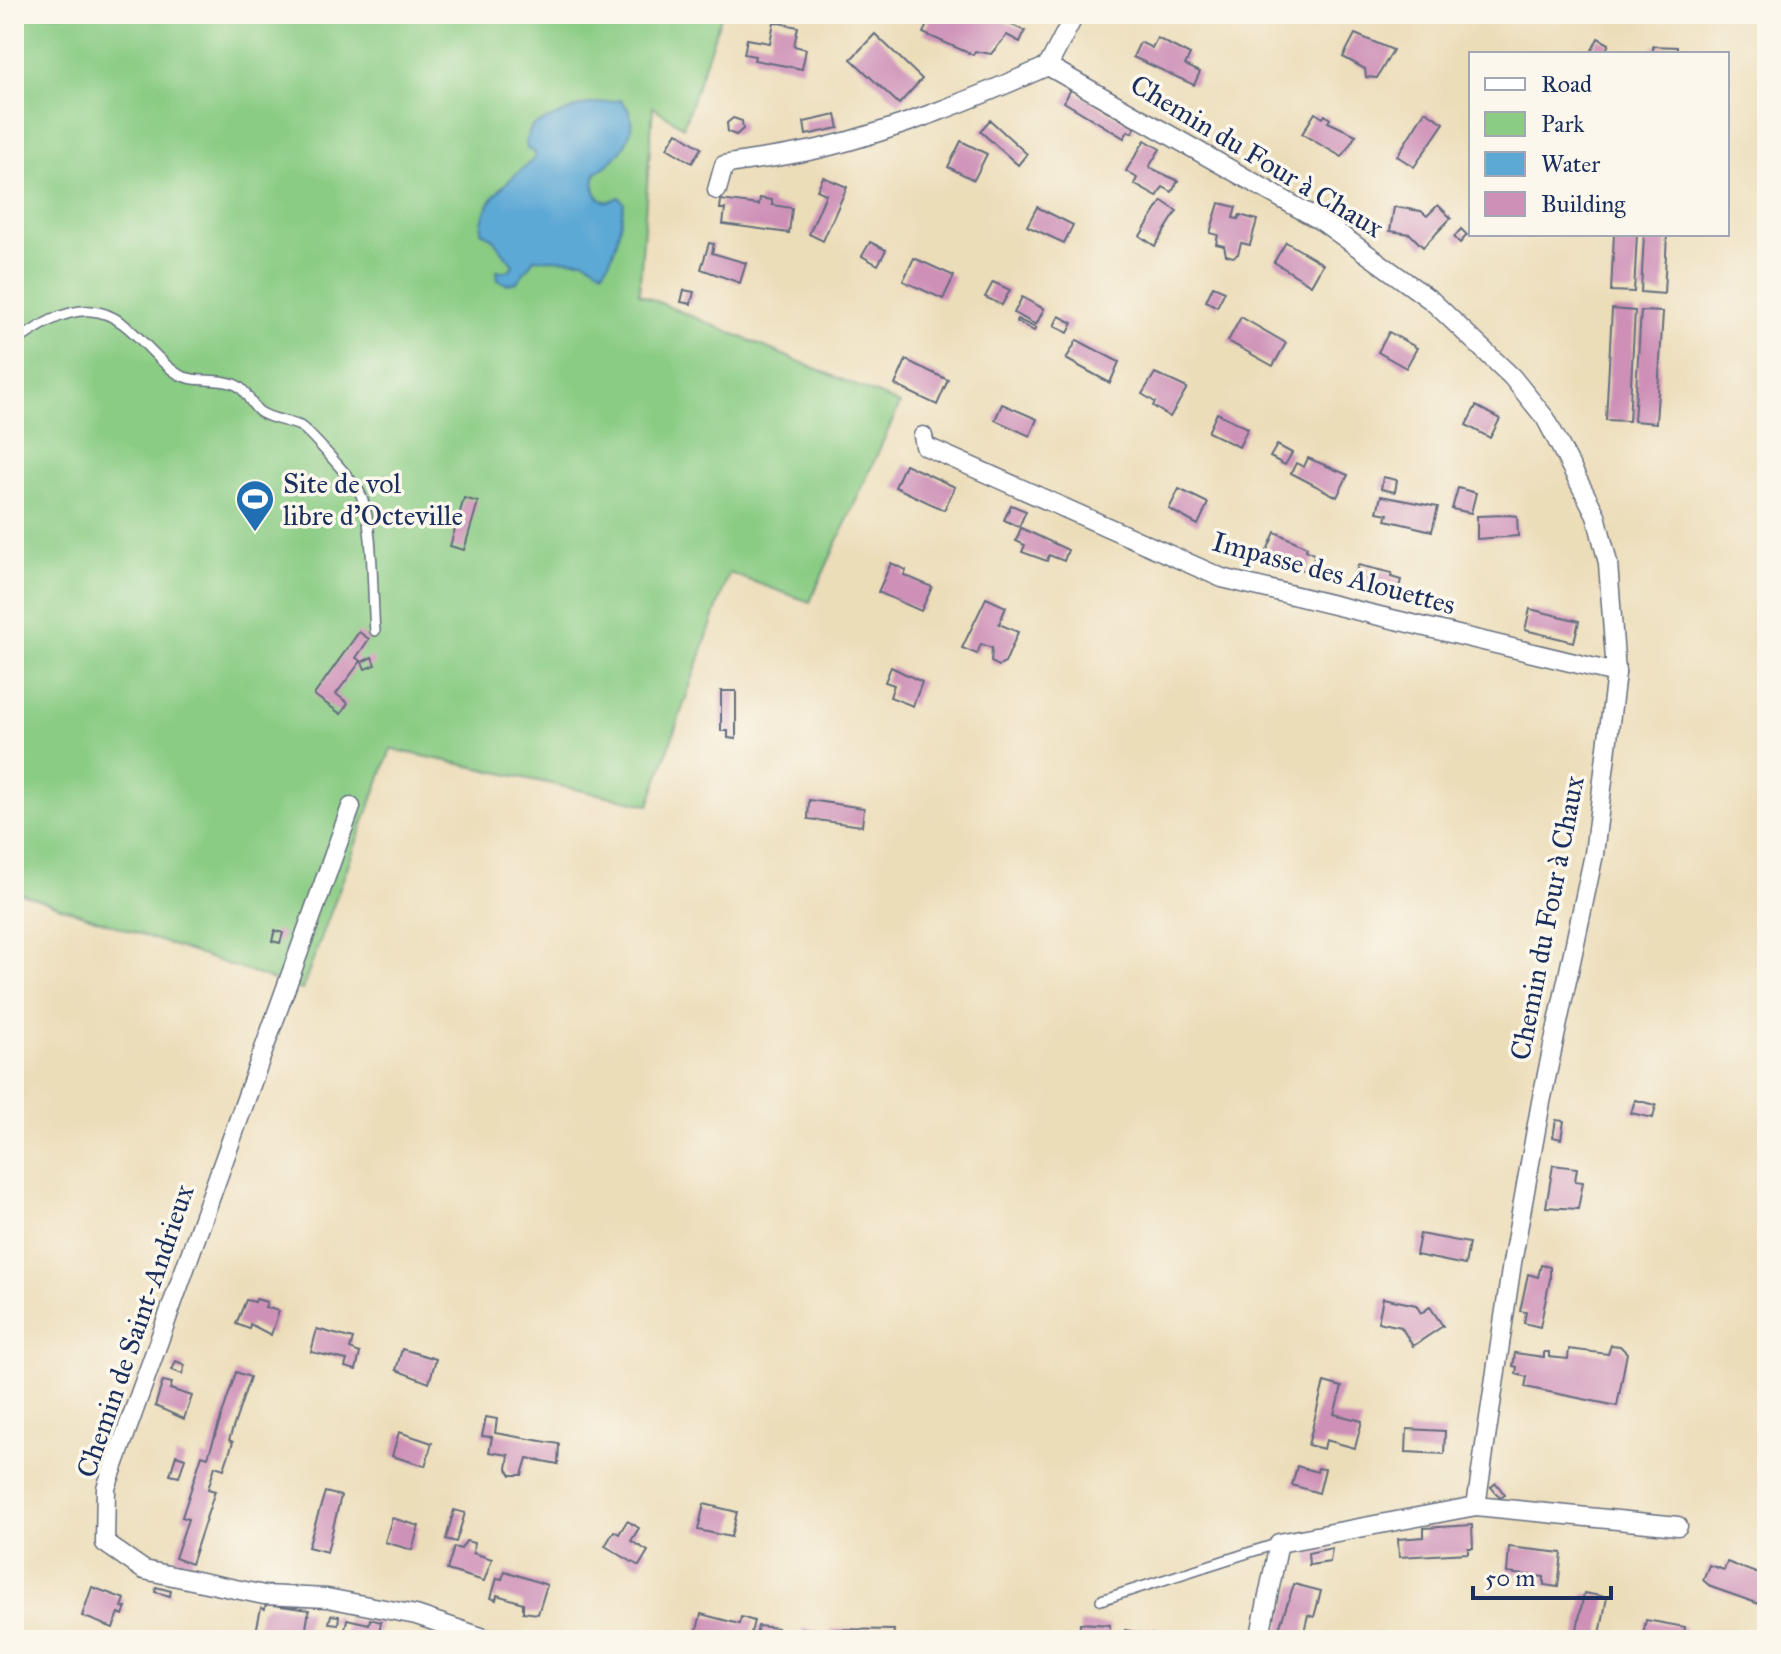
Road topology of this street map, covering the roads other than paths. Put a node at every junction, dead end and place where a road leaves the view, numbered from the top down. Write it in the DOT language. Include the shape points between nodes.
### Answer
graph roads {
  1 [pos="1075,14"];
  2 [pos="1048,66"];
  3 [pos="717,190"];
  4 [pos="14,343"];
  5 [pos="923,436"];
  6 [pos="375,631"];
  7 [pos="1616,673"];
  8 [pos="351,807"];
  9 [pos="1476,1506"];
  10 [pos="1678,1526"];
  11 [pos="1279,1543"];
  12 [pos="1101,1600"];
  13 [pos="490,1640"];
  14 [pos="1259,1640"];
  1 -- 2 [label="street"];
  2 -- 3 [label="street" via="897,125 821,148 724,165"];
  2 -- 7 [label="street, Chemin du Four à Chaux" via="1323,222 1432,301 1512,377 1546,419 1596,515 1608,563"];
  4 -- 6 [label="lane" via="70,313 104,313 177,374 234,383 260,411 303,427 362,496"];
  5 -- 7 [label="street, Impasse des Alouettes" via="925,446 1222,578"];
  7 -- 9 [label="street, Chemin du Four à Chaux" via="1594,854 1541,1102"];
  8 -- 13 [label="street, Chemin de Saint-Andrieux" via="106,1488 105,1543 144,1570 252,1593 327,1598 416,1615"];
  9 -- 10 [label="street"];
  9 -- 11 [label="street"];
  11 -- 12 [label="lane"];
  11 -- 14 [label="street"];
}
